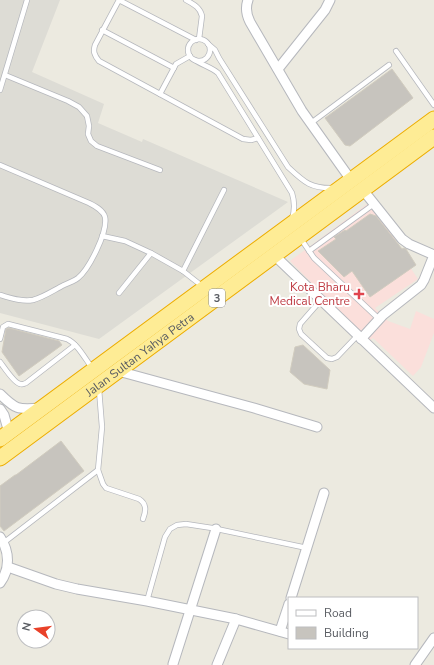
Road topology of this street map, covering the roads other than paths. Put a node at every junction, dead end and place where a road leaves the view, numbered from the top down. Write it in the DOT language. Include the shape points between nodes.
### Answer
graph roads {
  1 [pos="27,0"];
  2 [pos="186,0"];
  3 [pos="248,0"];
  4 [pos="330,0"];
  5 [pos="102,30"];
  6 [pos="198,39"];
  7 [pos="208,44"];
  8 [pos="396,51"];
  9 [pos="190,56"];
  10 [pos="195,60"];
  11 [pos="389,65"];
  12 [pos="174,68"];
  13 [pos="278,69"];
  14 [pos="5,75"];
  15 [pos="0,90"];
  16 [pos="160,94"];
  17 [pos="434,106"];
  18 [pos="434,119"];
  19 [pos="311,123"];
  20 [pos="434,137"];
  21 [pos="258,138"];
  22 [pos="0,165"];
  23 [pos="160,170"];
  24 [pos="348,182"];
  25 [pos="224,190"];
  26 [pos="363,190"];
  27 [pos="374,204"];
  28 [pos="294,232"];
  29 [pos="102,236"];
  30 [pos="310,251"];
  31 [pos="151,253"];
  32 [pos="274,255"];
  33 [pos="183,271"];
  34 [pos="204,288"];
  35 [pos="119,293"];
  36 [pos="0,295"];
  37 [pos="321,300"];
  38 [pos="380,319"];
  39 [pos="360,337"];
  40 [pos="0,339"];
  41 [pos="75,345"];
  42 [pos="0,362"];
  43 [pos="94,370"];
  44 [pos="118,371"];
  45 [pos="99,385"];
  46 [pos="0,394"];
  47 [pos="43,408"];
  48 [pos="434,408"];
  49 [pos="0,409"];
  50 [pos="317,427"];
  51 [pos="5,436"];
  52 [pos="0,458"];
  53 [pos="98,470"];
  54 [pos="324,493"];
  55 [pos="143,519"];
  56 [pos="216,529"];
  57 [pos="1,542"];
  58 [pos="307,548"];
  59 [pos="8,567"];
  60 [pos="0,583"];
  61 [pos="291,597"];
  62 [pos="147,601"];
  63 [pos="191,610"];
  64 [pos="288,611"];
  65 [pos="236,619"];
  66 [pos="285,632"];
  67 [pos="434,638"];
  68 [pos="173,664"];
  69 [pos="217,665"];
  70 [pos="416,665"];
  1 -- 14 [label="lane"];
  2 -- 6 [label="lane" via="196,6 201,13"];
  3 -- 13 [label="street" via="247,15"];
  4 -- 13 [label="street" via="325,10"];
  5 -- 6 [label="lane" via="119,0"];
  5 -- 12 [label="lane"];
  5 -- 16 [label="lane" via="94,49 99,61"];
  6 -- 7 [label="lane"];
  6 -- 9 [label="lane" via="189,45"];
  7 -- 10 [label="lane" via="210,50 207,56 202,60"];
  7 -- 24 [label="lane" via="217,52 288,167 307,184 314,186 335,188"];
  8 -- 17 [label="lane"];
  9 -- 10 [label="lane"];
  9 -- 12 [label="lane"];
  10 -- 21 [label="lane" via="218,73"];
  11 -- 19 [label="lane"];
  12 -- 16 [label="lane"];
  13 -- 19 [label="street"];
  14 -- 15 [label="lane"];
  14 -- 23 [label="lane" via="79,108 87,116 88,134 97,146"];
  16 -- 21 [label="lane" via="243,139"];
  18 -- 24 [label="highway, Jalan Sultan Yahya Petra / 3"];
  19 -- 24 [label="street"];
  20 -- 26 [label="highway, Jalan Sultan Yahya Petra / 3"];
  21 -- 28 [label="lane" via="292,193 295,202"];
  22 -- 29 [label="lane" via="98,209 104,216"];
  24 -- 28 [label="highway, Jalan Sultan Yahya Petra / 3"];
  25 -- 33 [label="lane"];
  26 -- 27 [label="street"];
  26 -- 28 [label="highway, Jalan Sultan Yahya Petra / 3"];
  27 -- 30 [label="lane"];
  27 -- 38 [label="street" via="402,239 434,255 421,285"];
  28 -- 30 [label="lane"];
  28 -- 32 [label="highway, Jalan Sultan Yahya Petra / 3"];
  28 -- 34 [label="highway, Jalan Sultan Yahya Petra / 3"];
  29 -- 31 [label="lane" via="125,241"];
  29 -- 36 [label="lane" via="94,256 78,279 33,300 22,301"];
  30 -- 38 [label="lane" via="314,258"];
  31 -- 33 [label="lane"];
  31 -- 35 [label="lane"];
  32 -- 37 [label="street"];
  32 -- 44 [label="highway, Jalan Sultan Yahya Petra / 3"];
  33 -- 34 [label="lane"];
  34 -- 43 [label="highway, Jalan Sultan Yahya Petra / 3"];
  37 -- 39 [label="street"];
  37 -- 39 [label="lane" via="300,324 301,334 332,360"];
  38 -- 39 [label="street"];
  39 -- 48 [label="street"];
  40 -- 41 [label="lane" via="3,327 8,324 66,339"];
  41 -- 42 [label="lane" via="23,384 15,382"];
  41 -- 43 [label="lane"];
  43 -- 47 [label="highway, Jalan Sultan Yahya Petra / 3"];
  44 -- 45 [label="highway, Jalan Sultan Yahya Petra / 3"];
  44 -- 50 [label="street"];
  45 -- 52 [label="highway, Jalan Sultan Yahya Petra / 3"];
  45 -- 53 [label="lane" via="102,428"];
  46 -- 47 [label="street" via="17,408"];
  47 -- 51 [label="highway, Jalan Sultan Yahya Petra / 3"];
  49 -- 51 [label="street" via="4,415"];
  53 -- 55 [label="lane" via="106,488 143,502 146,508"];
  53 -- 57 [label="lane"];
  54 -- 58 [label="street"];
  56 -- 58 [label="lane"];
  56 -- 62 [label="lane" via="186,524 176,525 170,529 165,537"];
  56 -- 63 [label="street"];
  57 -- 59 [label="street" via="8,557"];
  58 -- 61 [label="street"];
  59 -- 60 [label="street"];
  59 -- 62 [label="street" via="63,585"];
  62 -- 63 [label="street"];
  63 -- 65 [label="street"];
  63 -- 68 [label="street"];
  64 -- 66 [label="street"];
  65 -- 66 [label="street"];
  65 -- 69 [label="street"];
  67 -- 70 [label="street"];
}
